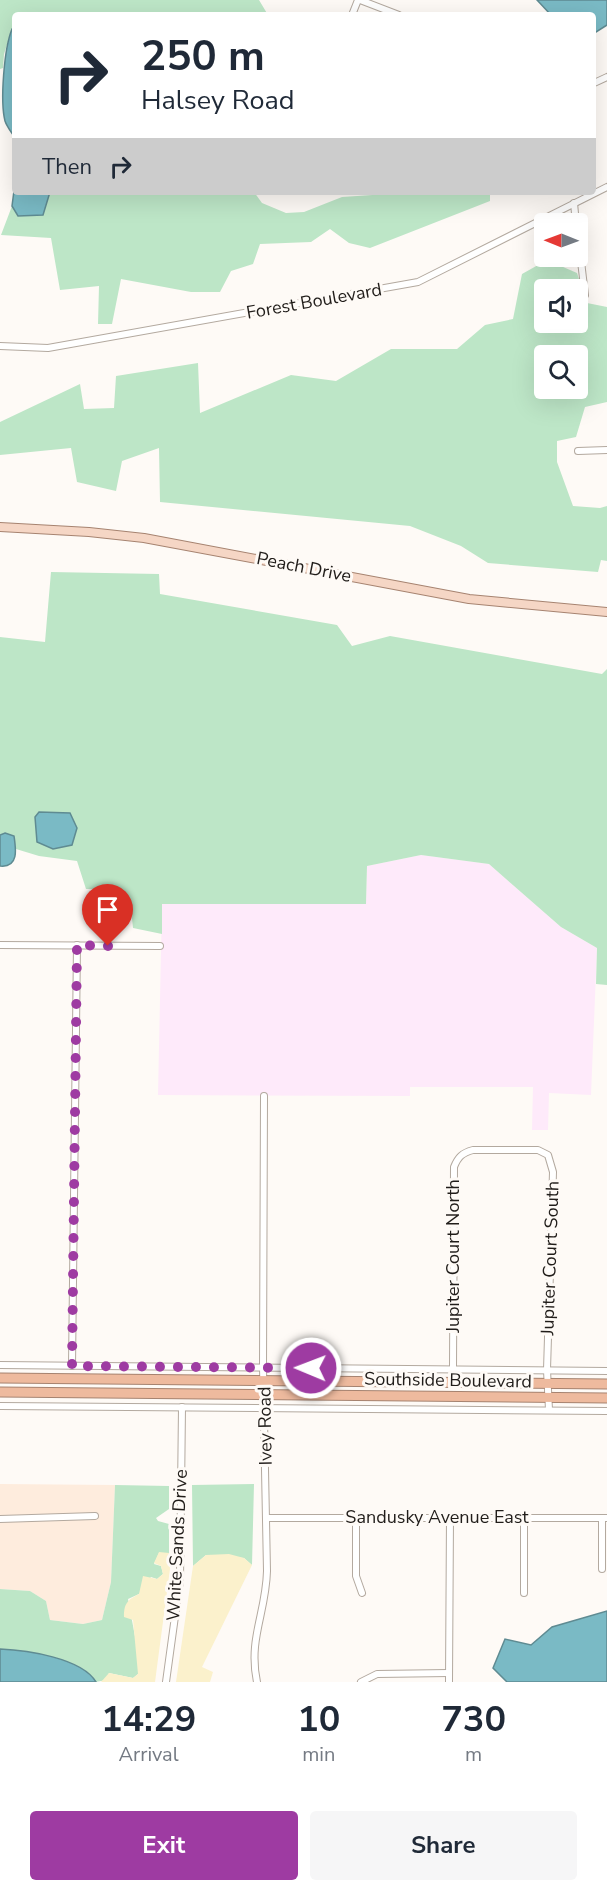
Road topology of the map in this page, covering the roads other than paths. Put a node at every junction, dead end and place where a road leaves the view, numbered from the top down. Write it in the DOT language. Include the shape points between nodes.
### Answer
graph roads {
  1 [pos="359,0"];
  2 [pos="391,12"];
  3 [pos="590,195"];
  4 [pos="574,203"];
  5 [pos="575,213"];
  6 [pos="0,346"];
  7 [pos="607,450"];
  8 [pos="578,451"];
  9 [pos="0,527"];
  10 [pos="607,612"];
  11 [pos="0,945"];
  12 [pos="77,945"];
  13 [pos="160,946"];
  14 [pos="264,1096"];
  15 [pos="506,1150"];
  16 [pos="0,1365"];
  17 [pos="72,1366"];
  18 [pos="263,1367"];
  19 [pos="453,1369"];
  20 [pos="547,1370"];
  21 [pos="607,1371"];
  22 [pos="0,1378"];
  23 [pos="264,1381"];
  24 [pos="548,1383"];
  25 [pos="607,1384"];
  26 [pos="0,1392"];
  27 [pos="265,1395"];
  28 [pos="548,1397"];
  29 [pos="607,1398"];
  30 [pos="0,1406"];
  31 [pos="182,1407"];
  32 [pos="265,1408"];
  33 [pos="549,1410"];
  34 [pos="607,1411"];
  35 [pos="95,1516"];
  36 [pos="450,1517"];
  37 [pos="524,1517"];
  38 [pos="267,1518"];
  39 [pos="356,1518"];
  40 [pos="605,1518"];
  41 [pos="0,1519"];
  42 [pos="602,1569"];
  43 [pos="362,1593"];
  44 [pos="524,1593"];
  45 [pos="449,1673"];
  46 [pos="166,1682"];
  47 [pos="257,1682"];
  48 [pos="361,1682"];
  49 [pos="449,1682"];
  1 -- 2 [label="street"];
  3 -- 4 [label="street, Forest Boulevard"];
  4 -- 5 [label="street"];
  4 -- 6 [label="street, Forest Boulevard" via="417,282 48,348"];
  7 -- 8 [label="street"];
  9 -- 10 [label="main road, Peach Drive" via="144,538 469,599"];
  11 -- 12 [label="street"];
  12 -- 13 [label="street"];
  12 -- 17 [label="street"];
  14 -- 18 [label="street, Ivey Road"];
  15 -- 19 [label="street, Jupiter Court North" via="464,1152 454,1167"];
  15 -- 20 [label="street, Jupiter Court South" via="538,1150 548,1155 551,1163"];
  16 -- 17 [label="street"];
  17 -- 18 [label="street"];
  18 -- 19 [label="street"];
  18 -- 23 [label="street, Ivey Road"];
  19 -- 20 [label="street"];
  20 -- 21 [label="street"];
  20 -- 24 [label="street, Jupiter Court South"];
  22 -- 23 [label="highway, Southside Boulevard"];
  23 -- 24 [label="highway, Southside Boulevard"];
  23 -- 27 [label="street, Ivey Road"];
  24 -- 25 [label="highway, Southside Boulevard"];
  24 -- 28 [label="street, Jupiter Court South"];
  26 -- 27 [label="highway, Southside Boulevard"];
  27 -- 28 [label="highway, Southside Boulevard"];
  27 -- 32 [label="street, Ivey Road"];
  28 -- 29 [label="highway, Southside Boulevard"];
  28 -- 33 [label="street, Jupiter Court South"];
  30 -- 31 [label="street"];
  31 -- 32 [label="street"];
  31 -- 46 [label="street, White Sands Drive" via="180,1580"];
  32 -- 33 [label="street"];
  32 -- 38 [label="street, Ivey Road"];
  33 -- 34 [label="street"];
  35 -- 41 [label="street"];
  36 -- 37 [label="street, Sandusky Avenue East"];
  36 -- 39 [label="street, Sandusky Avenue East"];
  36 -- 45 [label="street"];
  37 -- 40 [label="street, Sandusky Avenue East"];
  37 -- 44 [label="street"];
  38 -- 39 [label="street, Sandusky Avenue East"];
  38 -- 47 [label="street, Ivey Road" via="267,1582 253,1650"];
  39 -- 43 [label="street" via="356,1576"];
  40 -- 42 [label="street"];
  45 -- 48 [label="street" via="377,1674"];
  45 -- 49 [label="street"];
}
